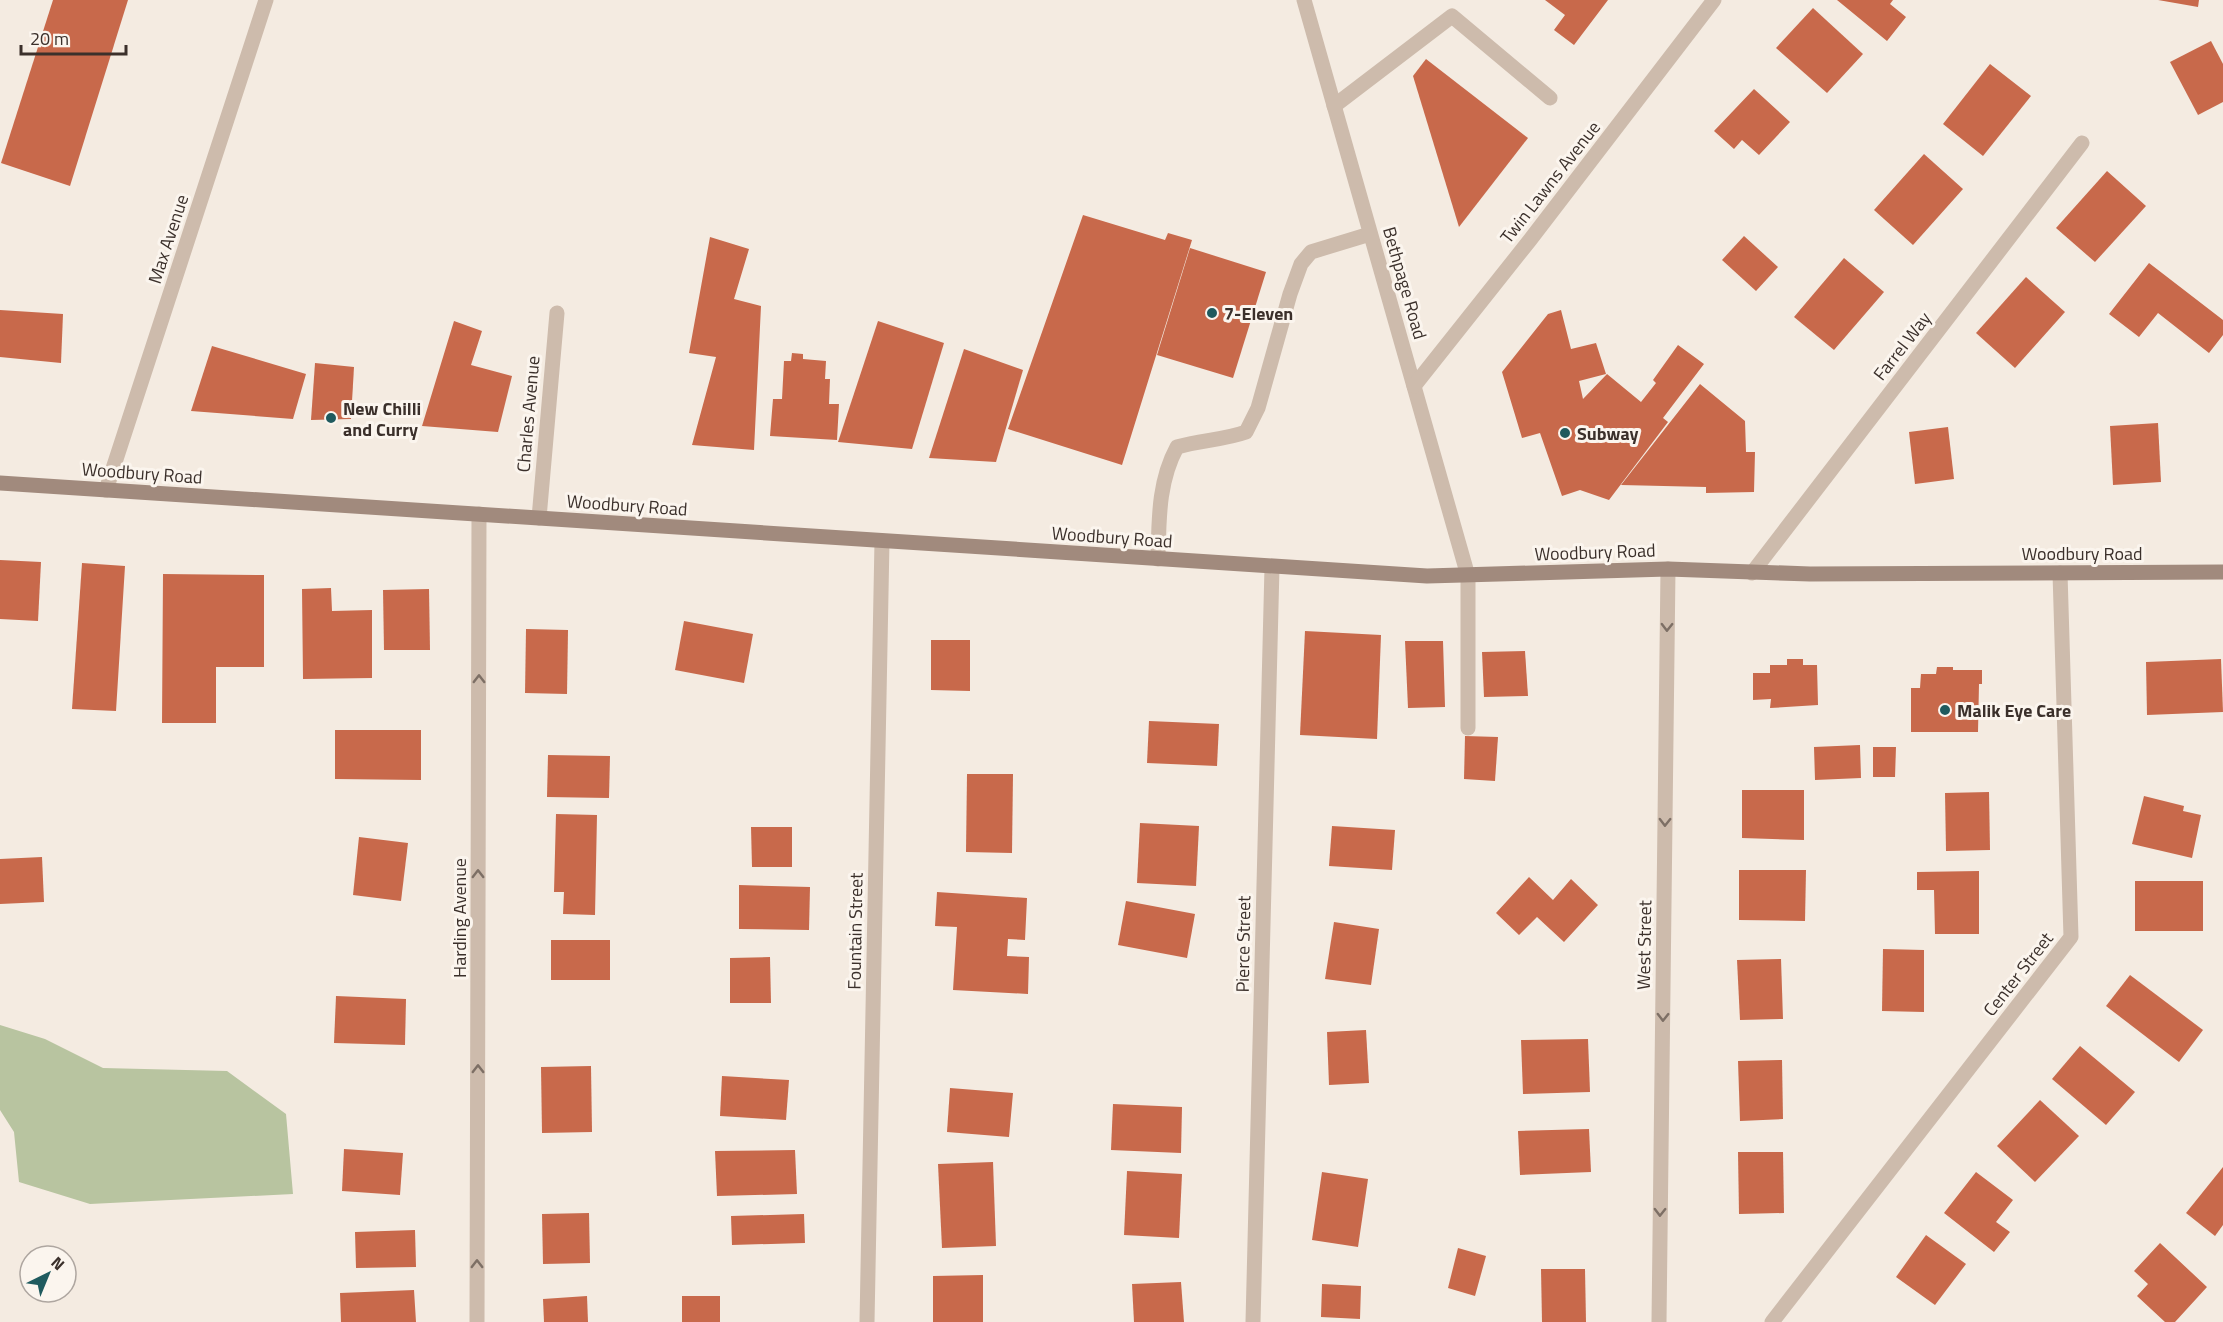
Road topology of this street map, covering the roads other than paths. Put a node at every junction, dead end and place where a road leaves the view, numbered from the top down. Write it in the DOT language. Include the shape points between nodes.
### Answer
graph roads {
  1 [pos="266,0"];
  2 [pos="1304,0"];
  3 [pos="1714,0"];
  4 [pos="1550,98"];
  5 [pos="1334,106"];
  6 [pos="2082,143"];
  7 [pos="1371,234"];
  8 [pos="557,313"];
  9 [pos="1414,386"];
  10 [pos="0,483"];
  11 [pos="106,490"];
  12 [pos="479,514"];
  13 [pos="539,518"];
  14 [pos="882,541"];
  15 [pos="1158,559"];
  16 [pos="1272,567"];
  17 [pos="1668,569"];
  18 [pos="2223,572"];
  19 [pos="1752,573"];
  20 [pos="2060,573"];
  21 [pos="1468,576"];
  22 [pos="1468,728"];
  23 [pos="477,1322"];
  24 [pos="867,1322"];
  25 [pos="1253,1322"];
  26 [pos="1659,1322"];
  27 [pos="1772,1322"];
  1 -- 11 [label="street, Max Avenue"];
  2 -- 5 [label="street, Bethpage Road"];
  3 -- 9 [label="street, Twin Lawns Avenue"];
  4 -- 5 [label="street" via="1452,16"];
  5 -- 7 [label="street, Bethpage Road"];
  6 -- 19 [label="street, Farrel Way"];
  7 -- 9 [label="street, Bethpage Road"];
  7 -- 15 [label="street" via="1311,252 1301,264 1258,408 1246,432 1177,447 1169,461 1160,499"];
  8 -- 13 [label="street, Charles Avenue"];
  9 -- 21 [label="street, Bethpage Road"];
  10 -- 11 [label="main road, Woodbury Road"];
  11 -- 12 [label="main road, Woodbury Road"];
  12 -- 13 [label="main road, Woodbury Road"];
  23 -- 12 [label="street, Harding Avenue, one-way"];
  13 -- 14 [label="main road, Woodbury Road"];
  14 -- 15 [label="main road, Woodbury Road"];
  14 -- 24 [label="street, Fountain Street"];
  15 -- 16 [label="main road, Woodbury Road"];
  16 -- 21 [label="main road, Woodbury Road"];
  16 -- 25 [label="street, Pierce Street"];
  17 -- 19 [label="main road, Woodbury Road"];
  17 -- 21 [label="main road, Woodbury Road"];
  17 -- 26 [label="street, West Street, one-way"];
  18 -- 20 [label="main road, Woodbury Road"];
  19 -- 20 [label="main road, Woodbury Road"];
  20 -- 27 [label="street, Center Street" via="2071,937"];
  21 -- 22 [label="street, Bethpage Road"];
}
